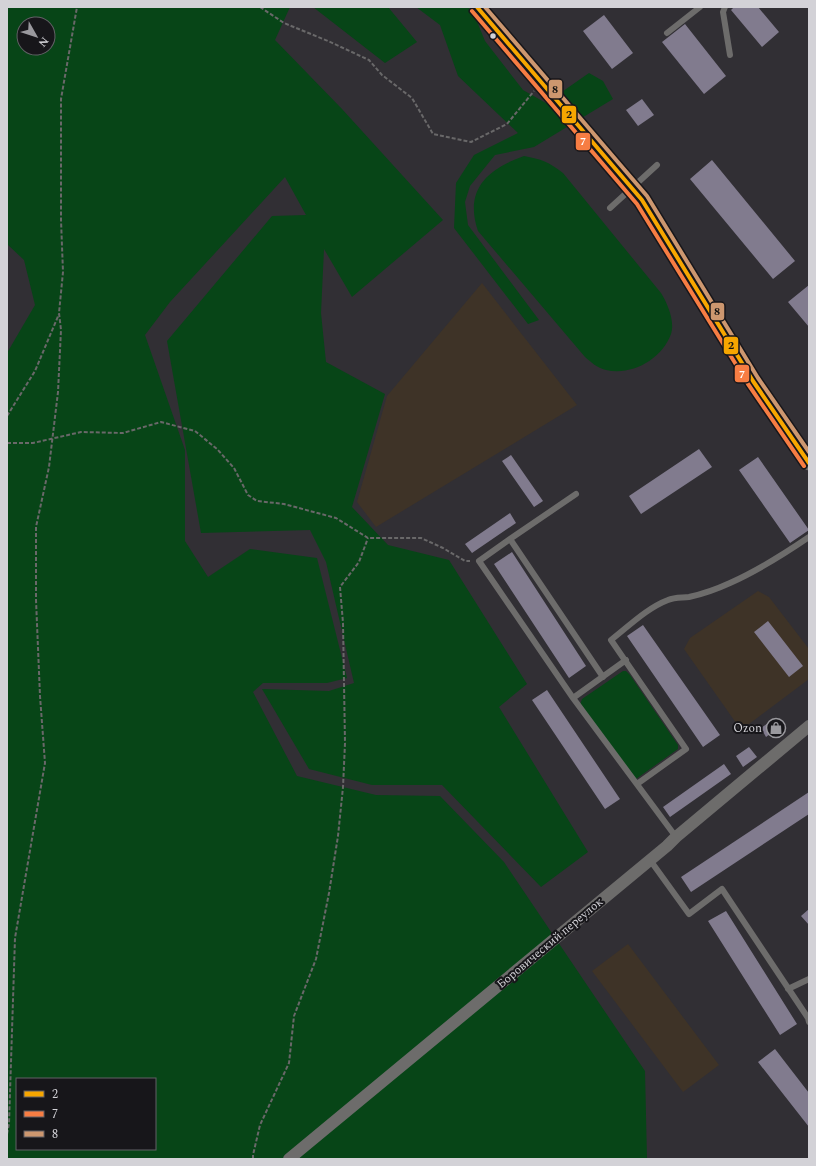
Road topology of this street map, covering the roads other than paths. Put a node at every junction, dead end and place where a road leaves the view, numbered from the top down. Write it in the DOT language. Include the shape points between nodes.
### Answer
graph roads {
  1 [pos="700,7"];
  2 [pos="725,7"];
  3 [pos="479,8"];
  4 [pos="667,33"];
  5 [pos="730,55"];
  6 [pos="657,165"];
  7 [pos="632,188"];
  8 [pos="610,208"];
  9 [pos="809,463"];
  10 [pos="576,494"];
  11 [pos="809,537"];
  12 [pos="510,539"];
  13 [pos="626,660"];
  14 [pos="603,677"];
  15 [pos="573,698"];
  16 [pos="809,726"];
  17 [pos="637,784"];
  18 [pos="676,837"];
  19 [pos="650,860"];
  20 [pos="809,979"];
  21 [pos="788,989"];
  22 [pos="809,1022"];
  23 [pos="289,1159"];
  1 -- 4 [label="lane"];
  2 -- 5 [label="lane" via="723,12"];
  3 -- 7 [label="street"];
  6 -- 7 [label="lane"];
  7 -- 8 [label="lane"];
  7 -- 9 [label="street" via="642,200 753,381"];
  10 -- 12 [label="lane"];
  11 -- 13 [label="lane" via="730,583 690,597 669,599 641,616 611,640"];
  12 -- 14 [label="lane"];
  12 -- 15 [label="lane" via="479,561"];
  13 -- 14 [label="lane"];
  13 -- 17 [label="lane" via="686,749"];
  14 -- 15 [label="lane"];
  15 -- 17 [label="lane"];
  16 -- 18 [label="street, Боровический переулок"];
  17 -- 18 [label="lane"];
  18 -- 19 [label="street, Боровический переулок"];
  19 -- 21 [label="lane" via="689,914 722,889"];
  19 -- 23 [label="street, Боровический переулок"];
  20 -- 21 [label="lane"];
  21 -- 22 [label="lane"];
}
